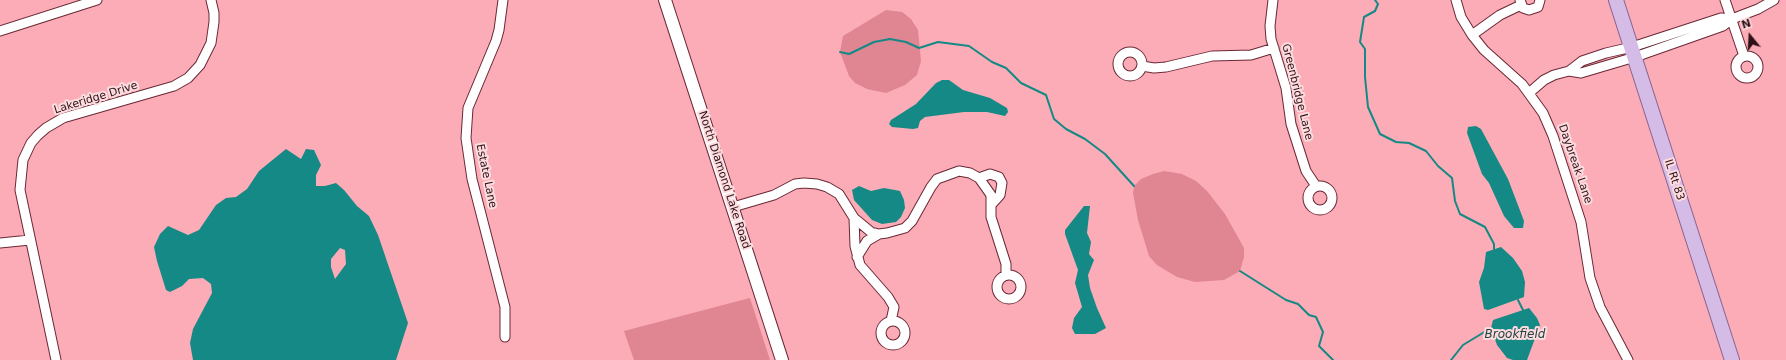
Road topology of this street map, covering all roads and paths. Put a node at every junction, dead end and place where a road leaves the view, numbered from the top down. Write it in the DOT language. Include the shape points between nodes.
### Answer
graph roads {
  1 [pos="97,0"];
  2 [pos="211,0"];
  3 [pos="503,0"];
  4 [pos="665,0"];
  5 [pos="1273,0"];
  6 [pos="1456,0"];
  7 [pos="1540,0"];
  8 [pos="1616,0"];
  9 [pos="1725,0"];
  10 [pos="1774,0"];
  11 [pos="1521,2"];
  12 [pos="1732,19"];
  13 [pos="0,31"];
  14 [pos="1472,35"];
  15 [pos="1274,48"];
  16 [pos="1633,52"];
  17 [pos="1744,56"];
  18 [pos="1142,66"];
  19 [pos="1529,93"];
  20 [pos="979,178"];
  21 [pos="1316,186"];
  22 [pos="991,205"];
  23 [pos="732,207"];
  24 [pos="854,218"];
  25 [pos="879,234"];
  26 [pos="30,240"];
  27 [pos="0,243"];
  28 [pos="857,257"];
  29 [pos="1006,275"];
  30 [pos="892,321"];
  31 [pos="504,337"];
  32 [pos="56,360"];
  33 [pos="782,360"];
  34 [pos="1628,360"];
  35 [pos="1732,360"];
  1 -- 13 [label="street"];
  2 -- 26 [label="street, Lakeridge Drive" via="214,22 211,43 200,65 188,78 174,86 63,118 46,128 31,143 23,160 20,178"];
  3 -- 31 [label="street, Estate Lane" via="496,41 468,108 466,138 472,179 505,307"];
  4 -- 23 [label="street, North Diamond Lake Road"];
  5 -- 15 [label="street, Greenbridge Lane" via="1270,26"];
  6 -- 14 [label="street, Daybreak Lane" via="1461,16"];
  7 -- 11 [label="street" via="1538,7 1532,10 1526,10"];
  8 -- 16 [label="main road, IL Rt 83"];
  9 -- 12 [label="street"];
  10 -- 12 [label="street"];
  11 -- 14 [label="street"];
  12 -- 16 [label="street" via="1721,18"];
  12 -- 17 [label="street"];
  14 -- 19 [label="street, Daybreak Lane"];
  15 -- 18 [label="street" via="1251,55 1212,56 1166,67"];
  15 -- 21 [label="street, Greenbridge Lane" via="1286,88 1291,124 1306,171"];
  16 -- 19 [label="street" via="1606,53 1582,61 1569,71 1544,80"];
  16 -- 35 [label="main road, IL Rt 83"];
  19 -- 34 [label="street, Daybreak Lane" via="1544,113 1553,136 1581,222 1590,278 1600,307"];
  20 -- 22 [label="street" via="991,195"];
  20 -- 22 [label="street" via="990,174 999,177 1002,183 1000,195"];
  20 -- 25 [label="street" via="959,171 938,179 905,228 897,232"];
  22 -- 29 [label="street" via="991,217 1006,264"];
  23 -- 24 [label="street" via="774,195 804,182 827,187 839,194"];
  23 -- 33 [label="street, North Diamond Lake Road"];
  24 -- 25 [label="street" via="871,232"];
  24 -- 28 [label="street"];
  25 -- 28 [label="street" via="867,241"];
  26 -- 27 [label="street"];
  26 -- 32 [label="street, Lakeridge Drive"];
  28 -- 30 [label="street" via="860,265 894,307"];
}
